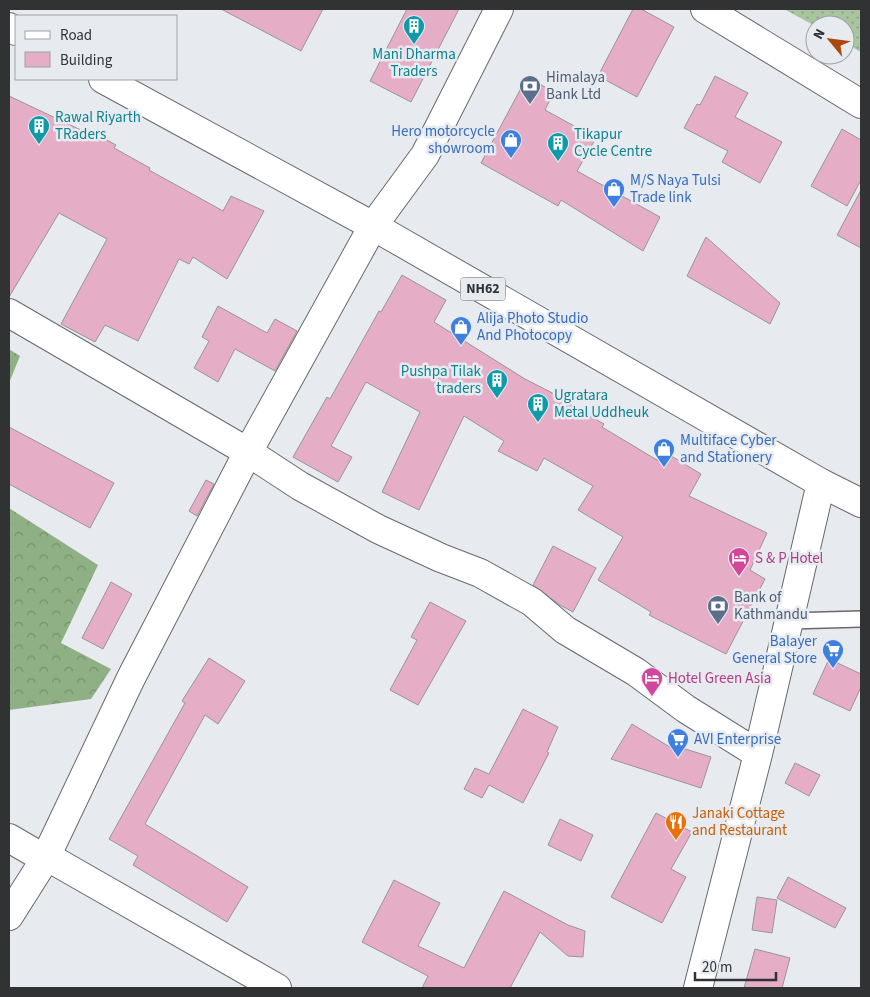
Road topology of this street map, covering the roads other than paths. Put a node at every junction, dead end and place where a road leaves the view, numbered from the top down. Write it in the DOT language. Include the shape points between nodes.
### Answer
graph roads {
  1 [pos="499,9"];
  2 [pos="705,9"];
  3 [pos="105,80"];
  4 [pos="861,104"];
  5 [pos="373,226"];
  6 [pos="9,313"];
  7 [pos="248,452"];
  8 [pos="821,483"];
  9 [pos="861,502"];
  10 [pos="861,619"];
  11 [pos="789,621"];
  12 [pos="758,754"];
  13 [pos="9,838"];
  14 [pos="46,859"];
  15 [pos="9,916"];
  16 [pos="277,988"];
  17 [pos="698,988"];
  1 -- 5 [label="street" via="425,155"];
  2 -- 4 [label="street"];
  3 -- 5 [label="street, NH62"];
  5 -- 7 [label="street"];
  5 -- 8 [label="street, NH62"];
  6 -- 7 [label="street"];
  7 -- 12 [label="street" via="300,486 378,528 480,573 532,602 565,630 636,672 686,709"];
  7 -- 14 [label="street" via="131,678"];
  8 -- 9 [label="street, NH62"];
  8 -- 11 [label="street"];
  10 -- 11 [label="lane"];
  11 -- 12 [label="street"];
  12 -- 17 [label="street"];
  13 -- 14 [label="street"];
  14 -- 15 [label="street"];
  14 -- 16 [label="street" via="53,860"];
}
